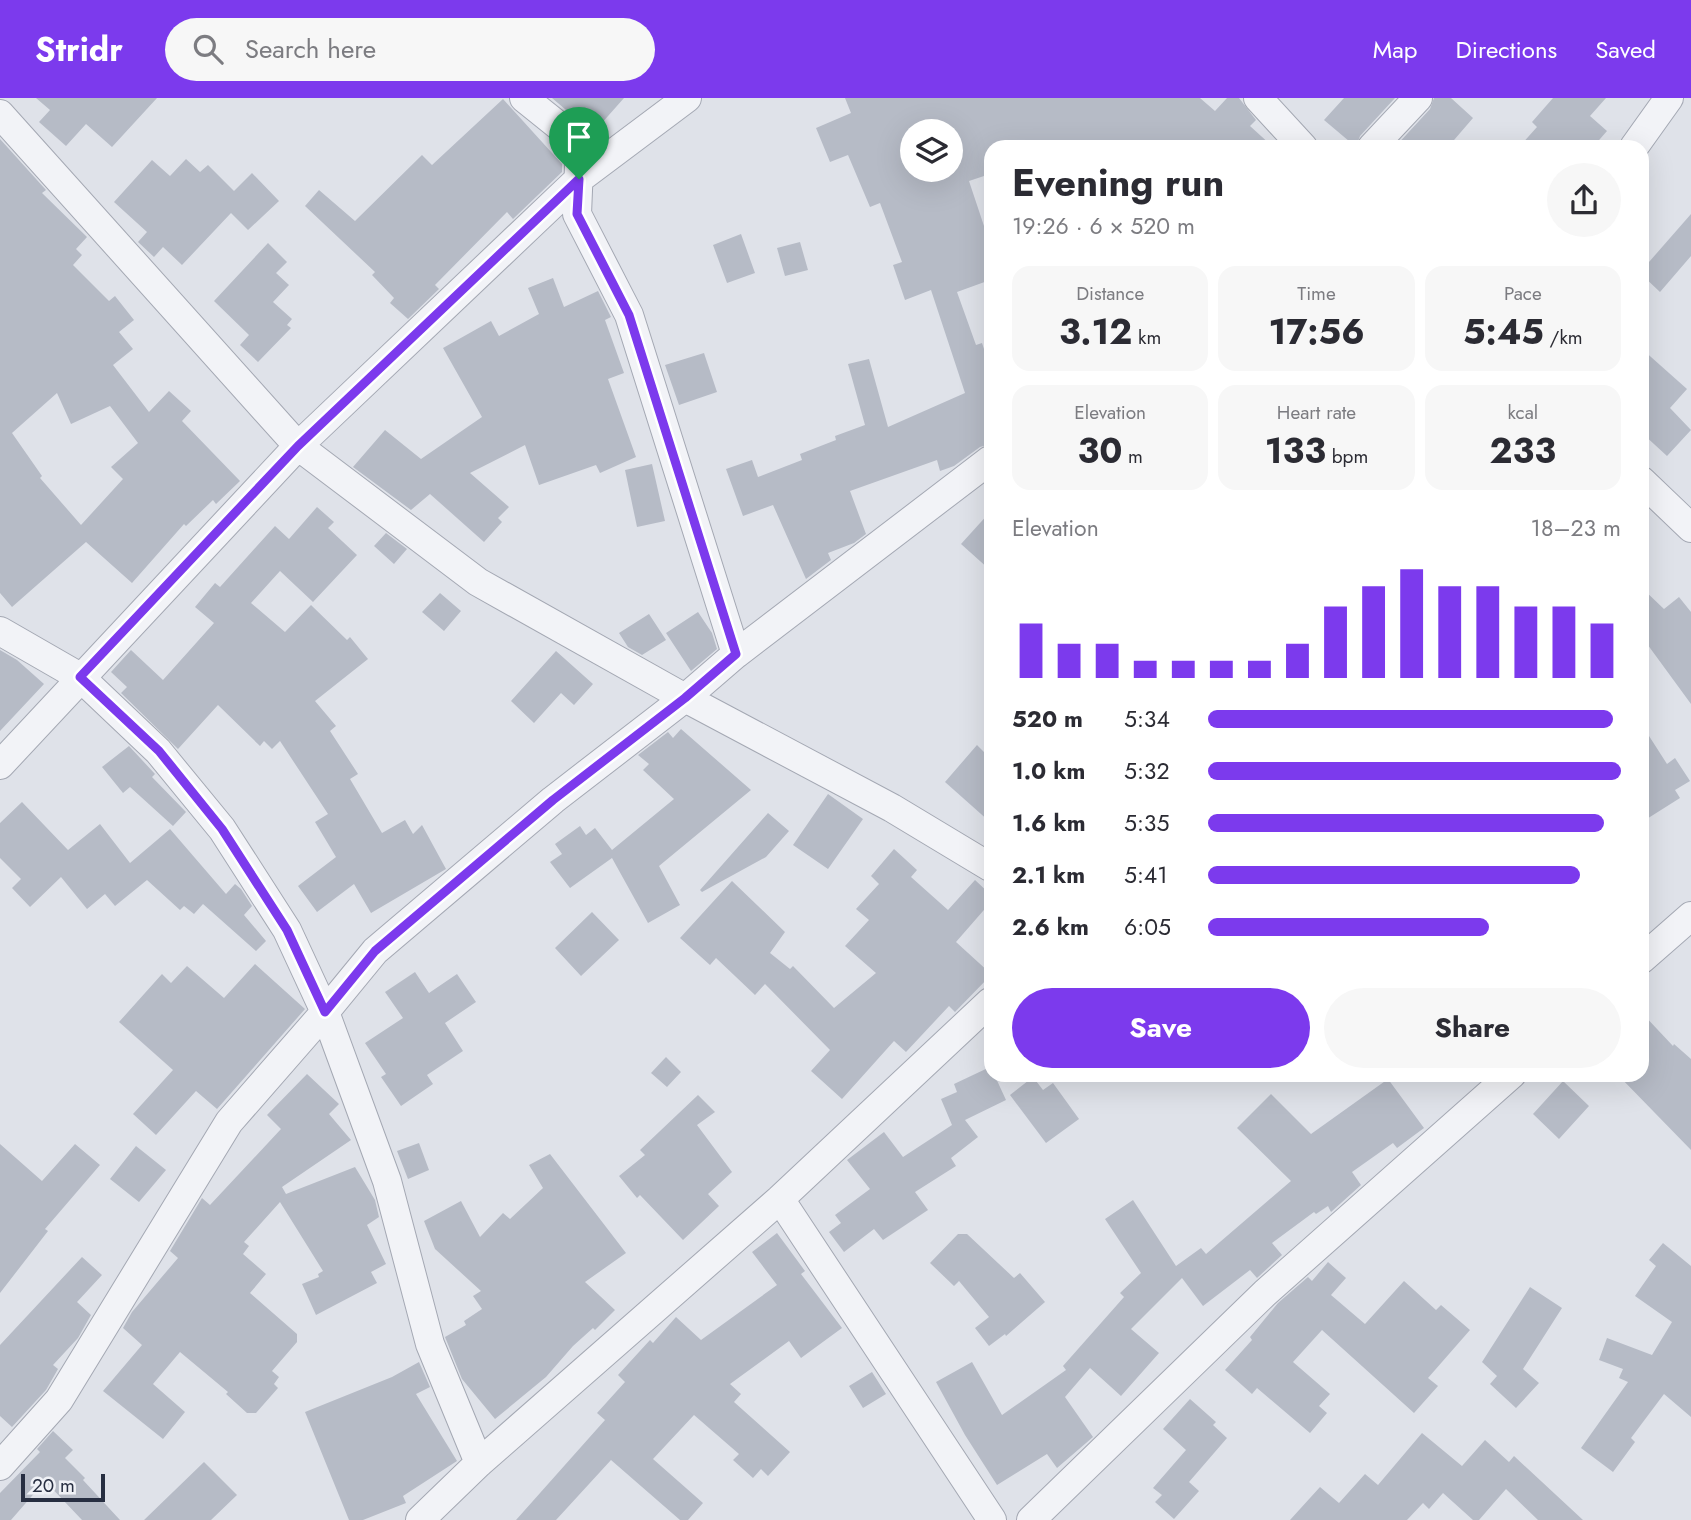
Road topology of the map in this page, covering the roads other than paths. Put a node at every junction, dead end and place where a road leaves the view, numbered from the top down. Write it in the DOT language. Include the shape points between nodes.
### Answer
graph roads {
  1 [pos="11,98"];
  2 [pos="524,98"];
  3 [pos="687,98"];
  4 [pos="1258,98"];
  5 [pos="1418,98"];
  6 [pos="1669,98"];
  7 [pos="0,106"];
  8 [pos="0,114"];
  9 [pos="1297,140"];
  10 [pos="1379,140"];
  11 [pos="1639,140"];
  12 [pos="579,179"];
  13 [pos="298,446"];
  14 [pos="984,465"];
  15 [pos="1649,488"];
  16 [pos="1691,528"];
  17 [pos="0,631"];
  18 [pos="736,654"];
  19 [pos="80,677"];
  20 [pos="685,698"];
  21 [pos="0,765"];
  22 [pos="984,863"];
  23 [pos="1691,916"];
  24 [pos="1649,953"];
  25 [pos="984,1008"];
  26 [pos="325,1012"];
  27 [pos="1503,1082"];
  28 [pos="780,1199"];
  29 [pos="479,1463"];
  30 [pos="0,1466"];
  31 [pos="420,1520"];
  32 [pos="992,1520"];
  33 [pos="1031,1520"];
  1 -- 7 [label="street"];
  2 -- 12 [label="street" via="580,143"];
  3 -- 12 [label="street"];
  4 -- 9 [label="street"];
  5 -- 10 [label="street"];
  6 -- 11 [label="street"];
  8 -- 13 [label="street"];
  12 -- 13 [label="street"];
  12 -- 18 [label="street" via="577,214 629,315"];
  13 -- 19 [label="street"];
  13 -- 20 [label="street" via="478,582"];
  14 -- 18 [label="street"];
  15 -- 16 [label="street"];
  17 -- 19 [label="street"];
  18 -- 20 [label="street"];
  19 -- 21 [label="street"];
  19 -- 26 [label="street" via="159,751 222,829 287,930"];
  20 -- 22 [label="street" via="892,808"];
  20 -- 26 [label="street" via="553,800 375,951"];
  23 -- 24 [label="street"];
  25 -- 28 [label="street"];
  26 -- 29 [label="street" via="387,1181 430,1344"];
  26 -- 30 [label="street" via="229,1122 58,1400"];
  27 -- 33 [label="street" via="1265,1293"];
  28 -- 29 [label="street"];
  28 -- 32 [label="street"];
  29 -- 31 [label="street"];
}
